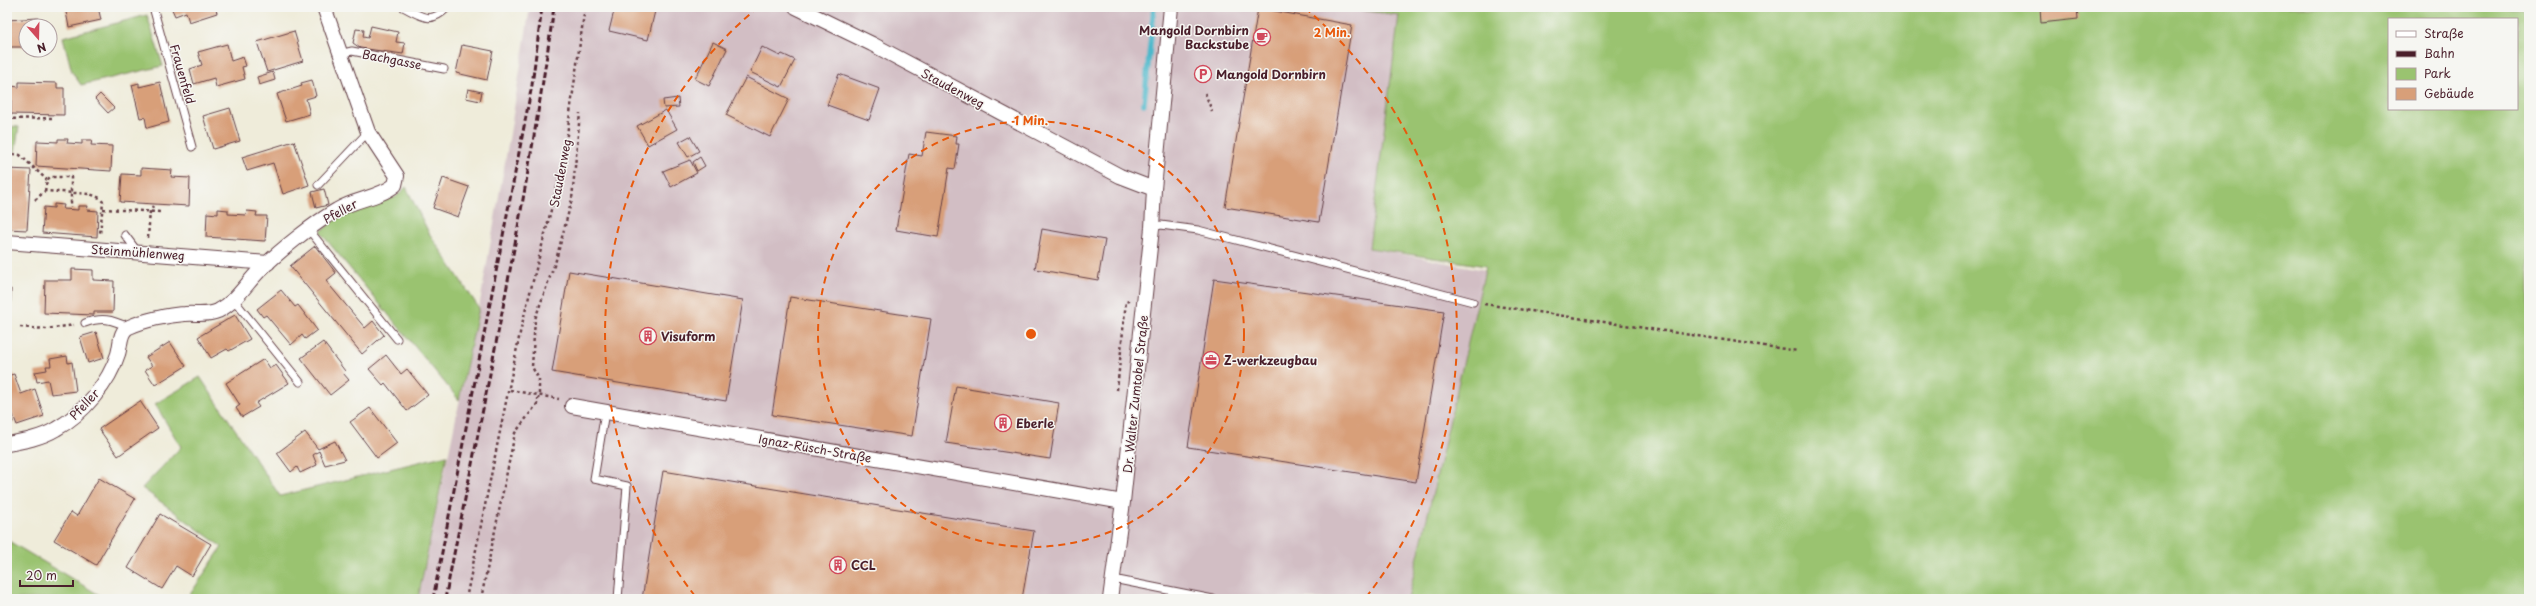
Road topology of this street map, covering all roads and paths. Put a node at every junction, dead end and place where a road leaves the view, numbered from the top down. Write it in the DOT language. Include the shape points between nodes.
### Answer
graph roads {
  1 [pos="153,7"];
  2 [pos="324,7"];
  3 [pos="403,7"];
  4 [pos="448,7"];
  5 [pos="586,7"];
  6 [pos="796,7"];
  7 [pos="1171,7"];
  8 [pos="339,54"];
  9 [pos="444,69"];
  10 [pos="1205,93"];
  11 [pos="1212,111"];
  12 [pos="580,113"];
  13 [pos="54,118"];
  14 [pos="7,119"];
  15 [pos="368,132"];
  16 [pos="192,147"];
  17 [pos="7,153"];
  18 [pos="47,180"];
  19 [pos="318,186"];
  20 [pos="1154,189"];
  21 [pos="45,192"];
  22 [pos="72,192"];
  23 [pos="35,200"];
  24 [pos="153,206"];
  25 [pos="71,207"];
  26 [pos="103,209"];
  27 [pos="150,211"];
  28 [pos="161,212"];
  29 [pos="1152,228"];
  30 [pos="309,230"];
  31 [pos="125,235"];
  32 [pos="7,242"];
  33 [pos="99,248"];
  34 [pos="142,252"];
  35 [pos="268,263"];
  36 [pos="234,300"];
  37 [pos="1473,302"];
  38 [pos="84,323"];
  39 [pos="20,327"];
  40 [pos="128,327"];
  41 [pos="397,339"];
  42 [pos="1798,351"];
  43 [pos="300,382"];
  44 [pos="510,390"];
  45 [pos="539,395"];
  46 [pos="572,406"];
  47 [pos="605,412"];
  48 [pos="7,444"];
  49 [pos="1123,502"];
  50 [pos="1113,579"];
  51 [pos="466,599"];
  52 [pos="481,599"];
  53 [pos="618,599"];
  54 [pos="1110,599"];
  55 [pos="1213,599"];
  1 -- 16 [label="lane, Frauenfeld"];
  2 -- 8 [label="street"];
  3 -- 4 [label="lane" via="426,19 438,17"];
  5 -- 44 [label="path, Staudenweg" via="563,163 519,336"];
  6 -- 20 [label="street, Staudenweg" via="872,44 1120,176"];
  7 -- 20 [label="street, Dr. Walter Zumtobel Straße"];
  8 -- 9 [label="lane, Bachgasse" via="352,51"];
  8 -- 15 [label="street"];
  10 -- 11 [label="path"];
  12 -- 45 [label="path" via="572,199 556,260 535,319 532,367 539,379"];
  13 -- 14 [label="path"];
  15 -- 19 [label="lane"];
  15 -- 30 [label="street, Pfeller" via="397,176 395,185 388,191 350,202"];
  17 -- 18 [label="path" via="20,155"];
  18 -- 21 [label="path"];
  18 -- 22 [label="path" via="56,175 71,177"];
  20 -- 29 [label="street, Dr. Walter Zumtobel Straße"];
  21 -- 22 [label="path"];
  21 -- 23 [label="path"];
  22 -- 25 [label="path"];
  22 -- 26 [label="path" via="96,196 103,202"];
  24 -- 27 [label="path"];
  26 -- 27 [label="path"];
  26 -- 33 [label="path"];
  27 -- 28 [label="path"];
  27 -- 34 [label="path"];
  29 -- 37 [label="lane" via="1161,225 1198,230"];
  29 -- 49 [label="street, Dr. Walter Zumtobel Straße"];
  30 -- 35 [label="street, Pfeller"];
  30 -- 41 [label="lane, Pfeller"];
  31 -- 34 [label="lane"];
  32 -- 33 [label="street, Steinmühlenweg"];
  33 -- 34 [label="street, Steinmühlenweg"];
  34 -- 35 [label="street, Steinmühlenweg" via="180,252"];
  35 -- 36 [label="street, Pfeller"];
  36 -- 40 [label="street, Pfeller" via="217,311 201,315 167,317"];
  36 -- 43 [label="lane"];
  37 -- 42 [label="path"];
  38 -- 39 [label="path" via="46,329"];
  38 -- 40 [label="lane" via="98,318 110,319"];
  40 -- 48 [label="street, Pfeller" via="122,335 118,354 109,373 86,405 56,430"];
  44 -- 45 [label="path"];
  44 -- 51 [label="path, Staudenweg"];
  45 -- 46 [label="path" via="567,400"];
  45 -- 52 [label="path" via="537,404 515,432"];
  46 -- 47 [label="street, Ignaz-Rüsch-Straße"];
  47 -- 49 [label="street, Ignaz-Rüsch-Straße"];
  47 -- 53 [label="lane" via="594,479 627,486"];
  49 -- 50 [label="street, Dr. Walter Zumtobel Straße"];
  50 -- 54 [label="street, Dr. Walter Zumtobel Straße"];
  50 -- 55 [label="lane"];
}
